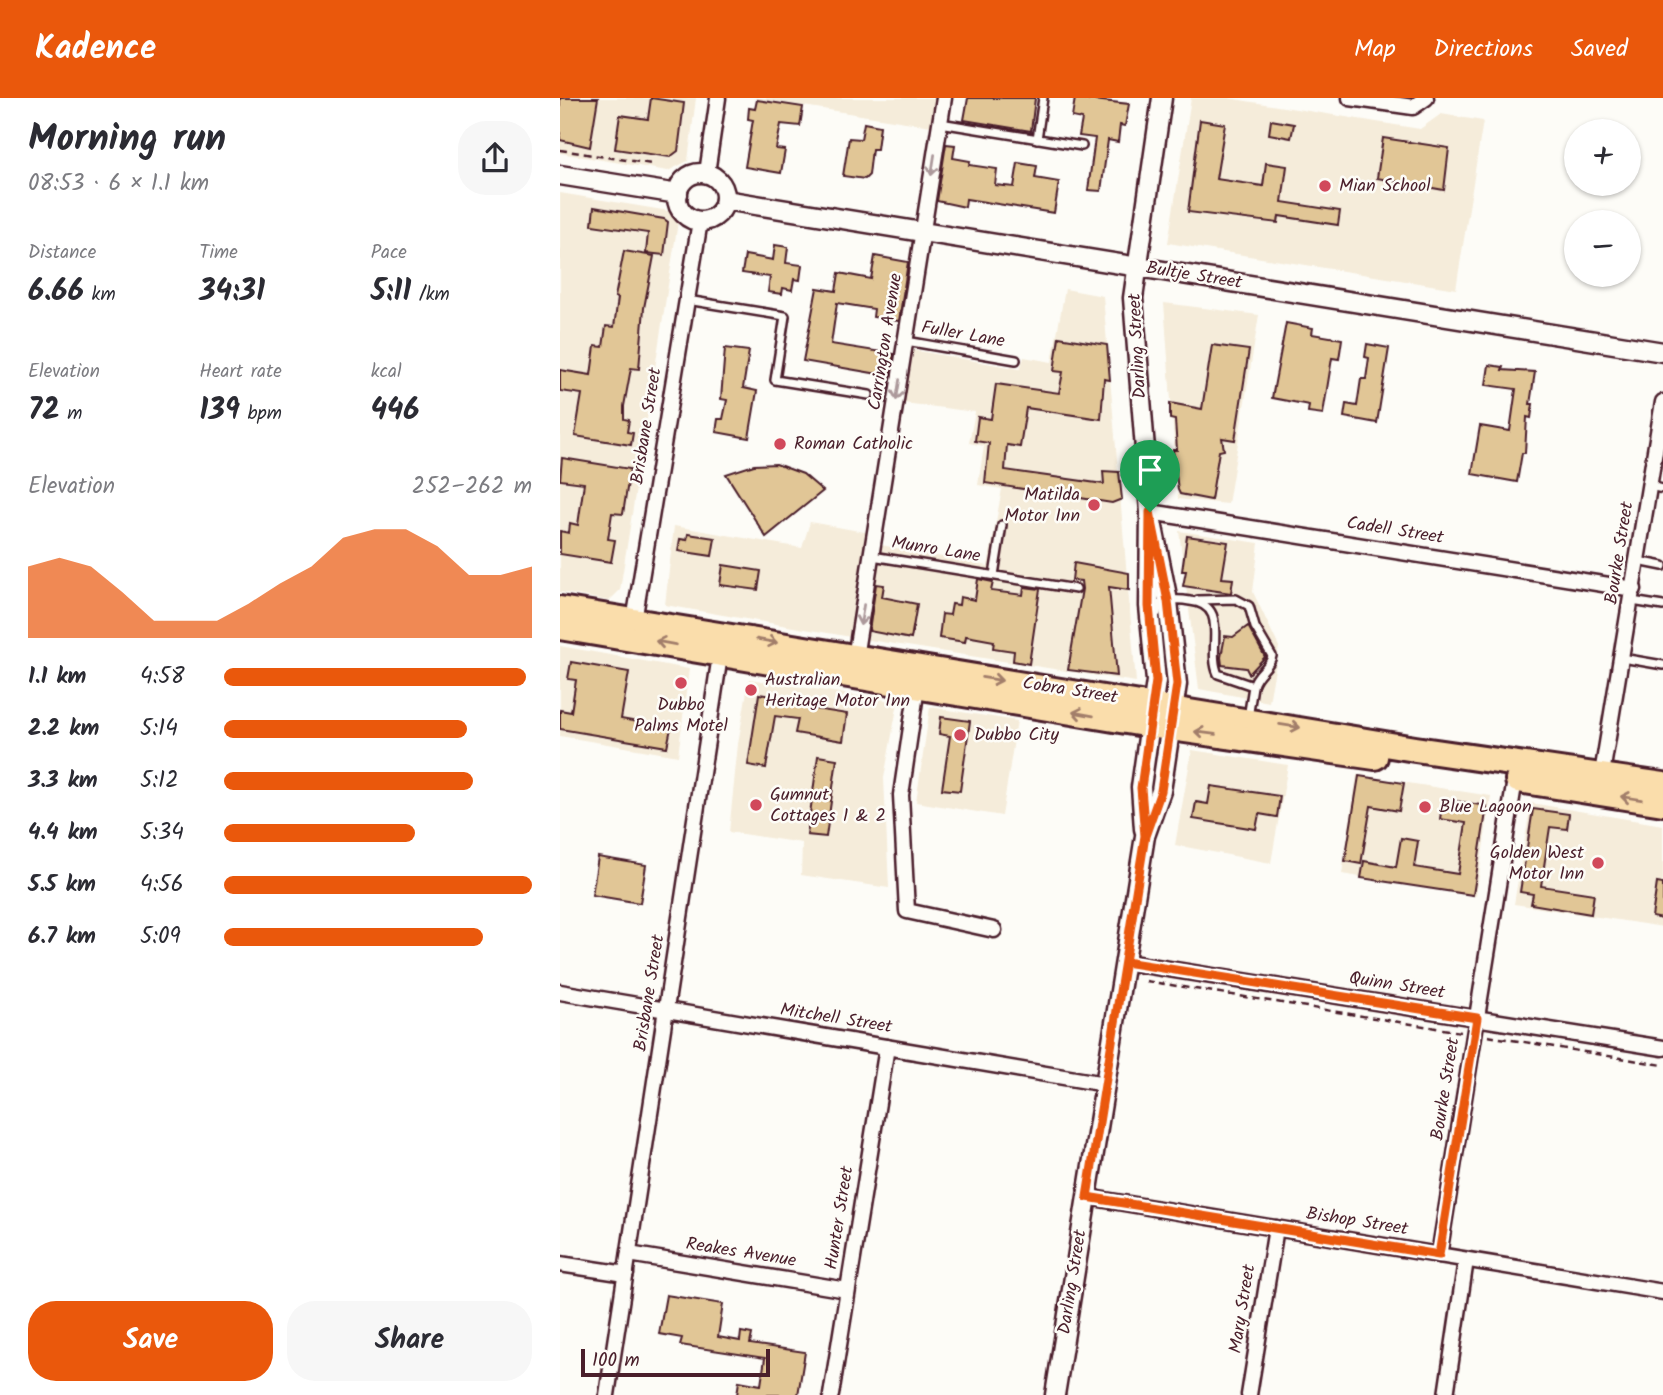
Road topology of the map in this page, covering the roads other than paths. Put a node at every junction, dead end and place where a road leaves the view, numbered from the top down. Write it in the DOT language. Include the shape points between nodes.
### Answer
graph roads {
  1 [pos="718,98"];
  2 [pos="944,98"];
  3 [pos="1043,98"];
  4 [pos="1162,98"];
  5 [pos="1350,98"];
  6 [pos="1426,98"];
  7 [pos="940,123"];
  8 [pos="1037,139"];
  9 [pos="1082,146"];
  10 [pos="707,173"];
  11 [pos="560,175"];
  12 [pos="678,194"];
  13 [pos="725,200"];
  14 [pos="700,221"];
  15 [pos="923,232"];
  16 [pos="1136,267"];
  17 [pos="687,300"];
  18 [pos="905,341"];
  19 [pos="1663,352"];
  20 [pos="1016,360"];
  21 [pos="869,395"];
  22 [pos="1663,402"];
  23 [pos="1656,487"];
  24 [pos="1150,512"];
  25 [pos="1002,525"];
  26 [pos="872,555"];
  27 [pos="1638,561"];
  28 [pos="1663,566"];
  29 [pos="994,575"];
  30 [pos="1076,589"];
  31 [pos="1633,595"];
  32 [pos="1187,600"];
  33 [pos="1168,601"];
  34 [pos="1663,606"];
  35 [pos="560,609"];
  36 [pos="676,626"];
  37 [pos="560,627"];
  38 [pos="633,629"];
  39 [pos="722,653"];
  40 [pos="1622,658"];
  41 [pos="1155,663"];
  42 [pos="1663,665"];
  43 [pos="854,666"];
  44 [pos="918,677"];
  45 [pos="1253,686"];
  46 [pos="1162,716"];
  47 [pos="1248,719"];
  48 [pos="1517,771"];
  49 [pos="1600,783"];
  50 [pos="1663,785"];
  51 [pos="1663,803"];
  52 [pos="994,930"];
  53 [pos="1125,962"];
  54 [pos="560,992"];
  55 [pos="667,1010"];
  56 [pos="1477,1018"];
  57 [pos="887,1047"];
  58 [pos="1663,1048"];
  59 [pos="1105,1084"];
  60 [pos="1087,1197"];
  61 [pos="1276,1228"];
  62 [pos="629,1254"];
  63 [pos="1439,1255"];
  64 [pos="1466,1260"];
  65 [pos="560,1264"];
  66 [pos="626,1275"];
  67 [pos="848,1290"];
  68 [pos="1663,1292"];
  69 [pos="607,1395"];
  70 [pos="831,1395"];
  71 [pos="1055,1395"];
  72 [pos="1250,1395"];
  73 [pos="1446,1395"];
  1 -- 10 [label="street"];
  2 -- 7 [label="street, Carrington Avenue"];
  3 -- 8 [label="lane"];
  4 -- 16 [label="street, Darling Street"];
  5 -- 6 [label="street" via="1413,107"];
  7 -- 8 [label="lane"];
  7 -- 15 [label="street, Carrington Avenue, one-way"];
  8 -- 9 [label="lane"];
  10 -- 12 [label="street" via="684,180"];
  10 -- 13 [label="street" via="723,186"];
  11 -- 12 [label="street"];
  12 -- 14 [label="street" via="686,215"];
  13 -- 14 [label="street" via="719,213"];
  13 -- 15 [label="street, Bultje Street"];
  14 -- 17 [label="street, Brisbane Street"];
  15 -- 16 [label="street, Bultje Street"];
  15 -- 18 [label="street, Carrington Avenue"];
  16 -- 19 [label="street, Bultje Street"];
  16 -- 24 [label="street, Darling Street" via="1134,322"];
  17 -- 21 [label="lane" via="785,316 775,380"];
  17 -- 38 [label="street, Brisbane Street"];
  18 -- 20 [label="lane, Fuller Lane"];
  18 -- 26 [label="street, Carrington Avenue, one-way"];
  22 -- 23 [label="street, Bourke Street"];
  23 -- 27 [label="street, Bourke Street"];
  24 -- 31 [label="street, Cadell Street"];
  24 -- 33 [label="street, Darling Street"];
  24 -- 41 [label="street, Darling Street" via="1149,606"];
  25 -- 29 [label="lane, Munro Lane"];
  26 -- 29 [label="lane, Munro Lane"];
  26 -- 43 [label="street, Carrington Avenue, one-way"];
  27 -- 28 [label="lane"];
  27 -- 31 [label="street, Bourke Street"];
  29 -- 30 [label="lane, Munro Lane"];
  31 -- 34 [label="lane"];
  31 -- 40 [label="street, Bourke Street"];
  32 -- 33 [label="lane"];
  32 -- 45 [label="lane" via="1205,604 1213,614 1218,674"];
  32 -- 45 [label="lane" via="1236,599 1249,606 1272,656"];
  33 -- 41 [label="lane" via="1157,608"];
  33 -- 46 [label="street, Darling Street" via="1177,684"];
  35 -- 38 [label="highway, Cobra Street"];
  36 -- 38 [label="highway, Cobra Street"];
  36 -- 39 [label="street" via="714,639"];
  36 -- 43 [label="highway, Cobra Street, one-way"];
  37 -- 38 [label="highway, Cobra Street"];
  39 -- 38 [label="highway, Cobra Street, one-way"];
  39 -- 43 [label="highway, Cobra Street"];
  39 -- 55 [label="street, Brisbane Street"];
  40 -- 42 [label="lane"];
  40 -- 49 [label="street, Bourke Street"];
  41 -- 46 [label="street, Darling Street"];
  43 -- 44 [label="highway, Cobra Street"];
  44 -- 46 [label="highway, Cobra Street"];
  44 -- 52 [label="street" via="901,795 906,911"];
  45 -- 47 [label="lane"];
  46 -- 47 [label="highway, Cobra Street"];
  48 -- 46 [label="highway, Cobra Street, one-way"];
  46 -- 53 [label="street, Darling Street" via="1141,788 1145,836"];
  47 -- 48 [label="highway, Cobra Street, one-way"];
  48 -- 49 [label="highway, Cobra Street"];
  48 -- 56 [label="street, Bourke Street"];
  49 -- 50 [label="highway, Cobra Street"];
  51 -- 49 [label="highway, Cobra Street, one-way"];
  53 -- 56 [label="street, Quinn Street"];
  53 -- 59 [label="street, Darling Street"];
  54 -- 55 [label="street, Mitchell Street"];
  55 -- 57 [label="street, Mitchell Street"];
  55 -- 62 [label="street, Brisbane Street"];
  56 -- 58 [label="street, Quinn Street"];
  56 -- 63 [label="street, Bourke Street"];
  57 -- 59 [label="street, Mitchell Street"];
  57 -- 67 [label="street, Hunter Street"];
  59 -- 60 [label="street, Darling Street"];
  60 -- 61 [label="street, Bishop Street"];
  60 -- 71 [label="street, Darling Street"];
  61 -- 63 [label="street, Bishop Street"];
  61 -- 72 [label="street, Mary Street"];
  62 -- 66 [label="street, Brisbane Street"];
  62 -- 67 [label="street, Reakes Avenue"];
  63 -- 64 [label="street, Bishop Street"];
  64 -- 68 [label="street, Bishop Street"];
  64 -- 73 [label="street"];
  65 -- 66 [label="street"];
  66 -- 69 [label="street, Brisbane Street"];
  67 -- 70 [label="street, Hunter Street"];
}
